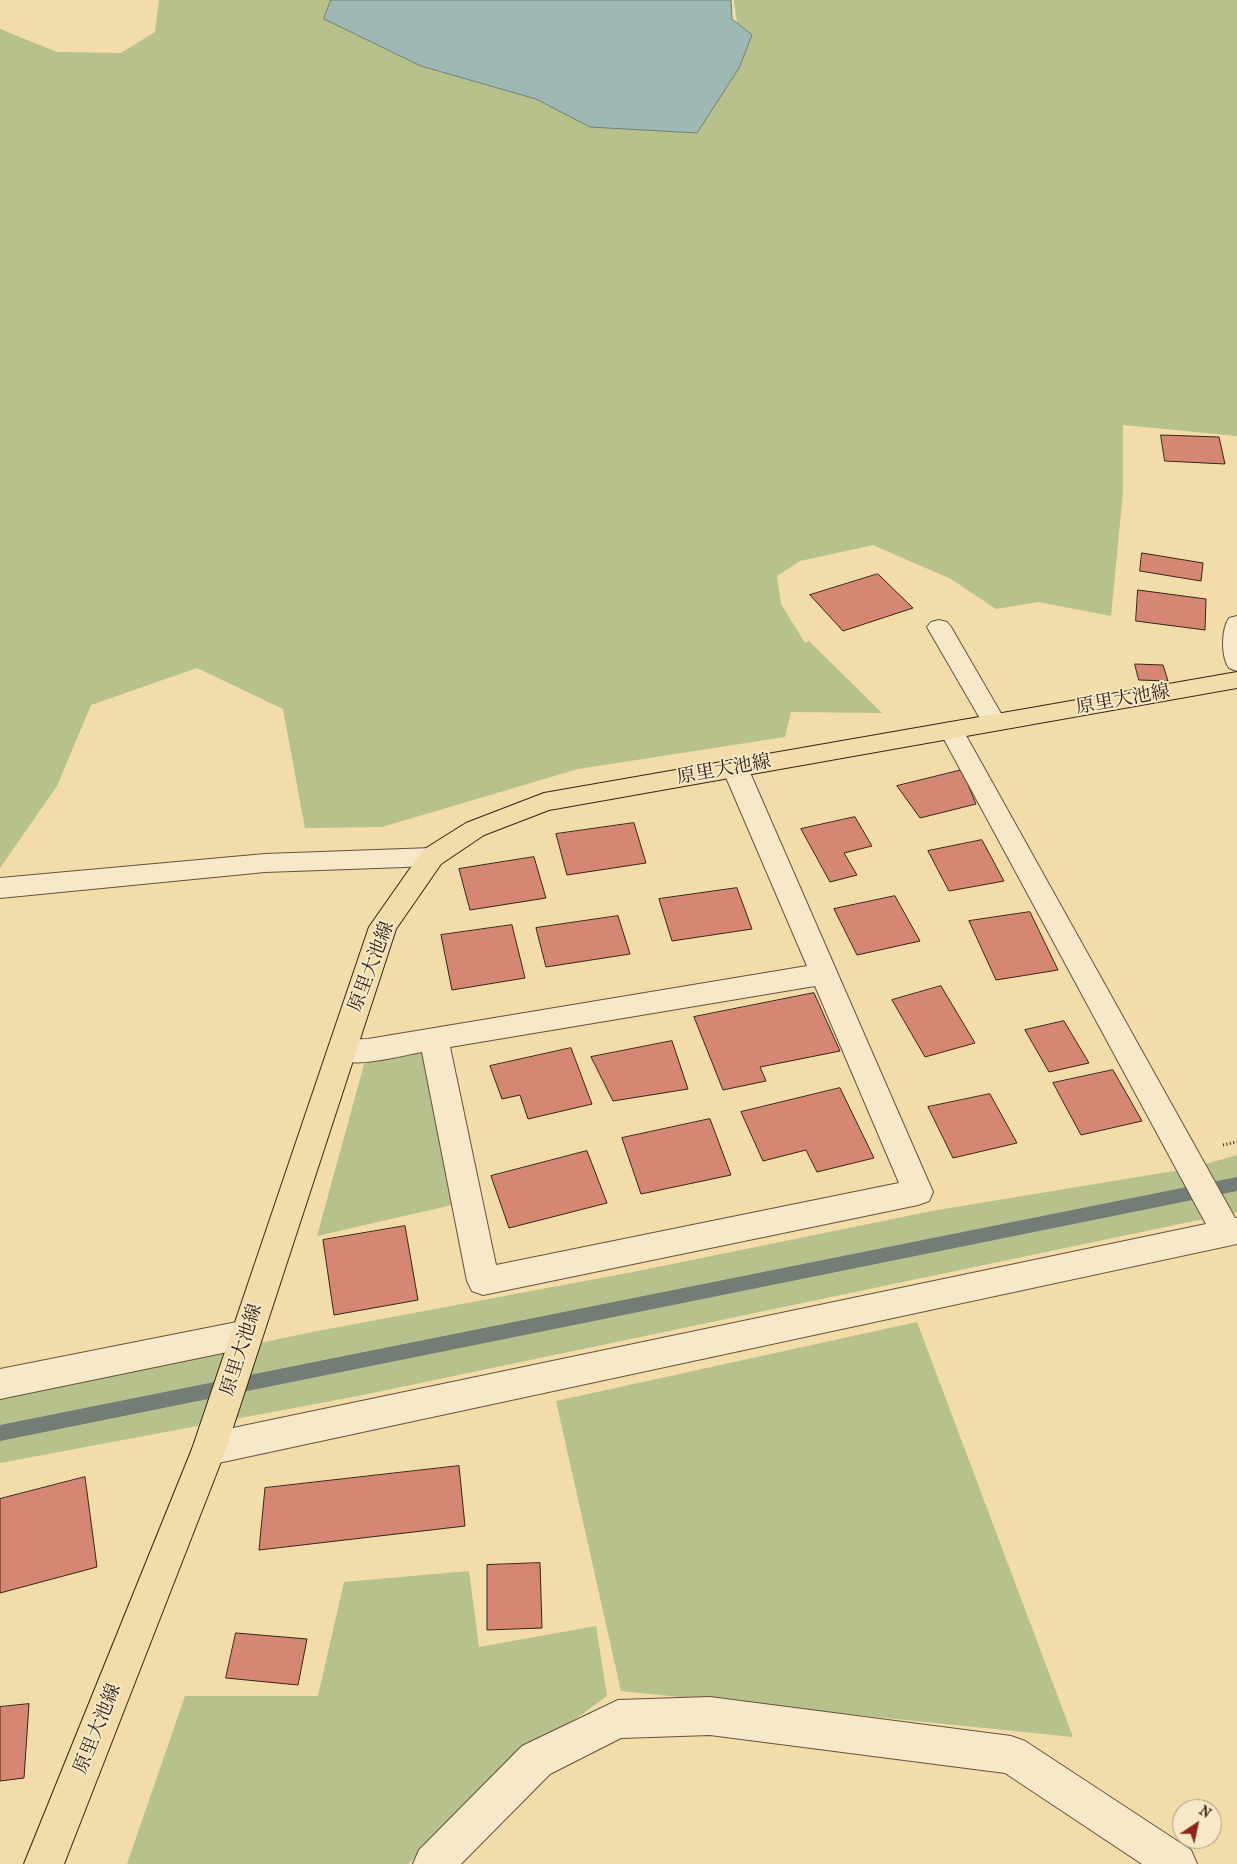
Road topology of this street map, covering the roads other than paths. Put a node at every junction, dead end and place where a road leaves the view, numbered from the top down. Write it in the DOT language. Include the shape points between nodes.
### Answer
graph roads {
  1 [pos="1237,623"];
  2 [pos="938,627"];
  3 [pos="1237,663"];
  4 [pos="1237,680"];
  5 [pos="994,722"];
  6 [pos="951,730"];
  7 [pos="735,768"];
  8 [pos="432,857"];
  9 [pos="0,888"];
  10 [pos="824,974"];
  11 [pos="434,1038"];
  12 [pos="342,1051"];
  13 [pos="1229,1230"];
  14 [pos="243,1345"];
  15 [pos="0,1384"];
  16 [pos="211,1443"];
  17 [pos="44,1864"];
  18 [pos="434,1864"];
  19 [pos="1177,1864"];
  1 -- 3 [label="street"];
  2 -- 5 [label="street"];
  4 -- 5 [label="main road, 原里大池線"];
  5 -- 6 [label="main road, 原里大池線"];
  6 -- 7 [label="main road, 原里大池線"];
  6 -- 13 [label="street" via="1196,1176"];
  7 -- 8 [label="main road, 原里大池線" via="544,802 475,829"];
  7 -- 10 [label="street"];
  8 -- 9 [label="street" via="265,863"];
  8 -- 12 [label="main road, 原里大池線" via="383,927"];
  10 -- 11 [label="street"];
  10 -- 11 [label="street" via="918,1192 483,1281"];
  11 -- 12 [label="street" via="368,1050"];
  12 -- 14 [label="main road, 原里大池線"];
  13 -- 16 [label="street"];
  14 -- 15 [label="street"];
  14 -- 16 [label="main road, 原里大池線"];
  16 -- 17 [label="main road, 原里大池線"];
  18 -- 19 [label="street" via="536,1760 618,1719 710,1716 1011,1755"];
}
